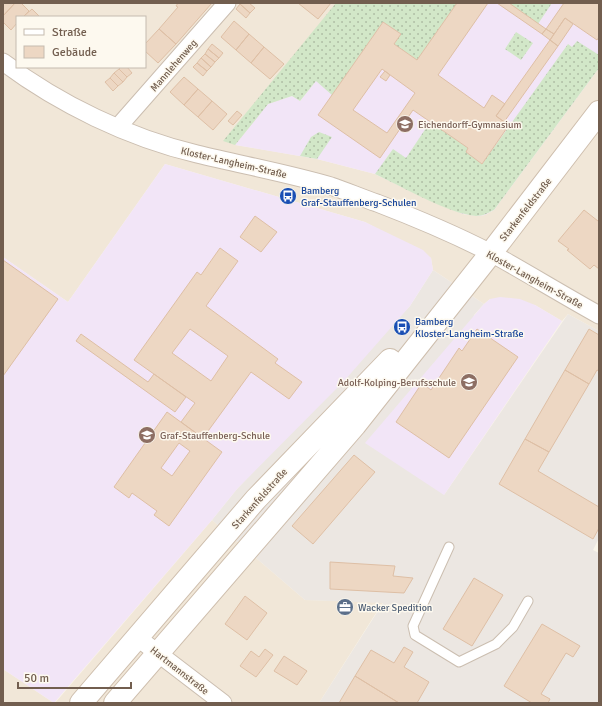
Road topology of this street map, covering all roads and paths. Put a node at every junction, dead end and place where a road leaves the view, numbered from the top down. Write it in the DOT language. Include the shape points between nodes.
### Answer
graph roads {
  1 [pos="227,3"];
  2 [pos="3,62"];
  3 [pos="599,112"];
  4 [pos="118,127"];
  5 [pos="491,253"];
  6 [pos="449,305"];
  7 [pos="599,315"];
  8 [pos="449,547"];
  9 [pos="528,601"];
  10 [pos="138,638"];
  11 [pos="158,653"];
  12 [pos="82,703"];
  13 [pos="115,703"];
  14 [pos="223,703"];
  1 -- 4 [label="street, Mannlehenweg"];
  2 -- 4 [label="street, Kloster-Langheim-Straße" via="70,104"];
  3 -- 5 [label="street, Starkenfeldstraße"];
  4 -- 5 [label="street, Kloster-Langheim-Straße" via="171,147 331,186 422,220"];
  5 -- 6 [label="street, Starkenfeldstraße"];
  5 -- 7 [label="street, Kloster-Langheim-Straße"];
  6 -- 10 [label="street, Starkenfeldstraße" via="412,337 256,500"];
  6 -- 11 [label="street, Starkenfeldstraße" via="355,425"];
  8 -- 9 [label="lane" via="413,626 415,635 459,662 496,644 514,627"];
  10 -- 11 [label="street, Hartmannstraße"];
  10 -- 12 [label="street, Starkenfeldstraße"];
  11 -- 13 [label="street, Starkenfeldstraße"];
  11 -- 14 [label="street, Hartmannstraße"];
}
